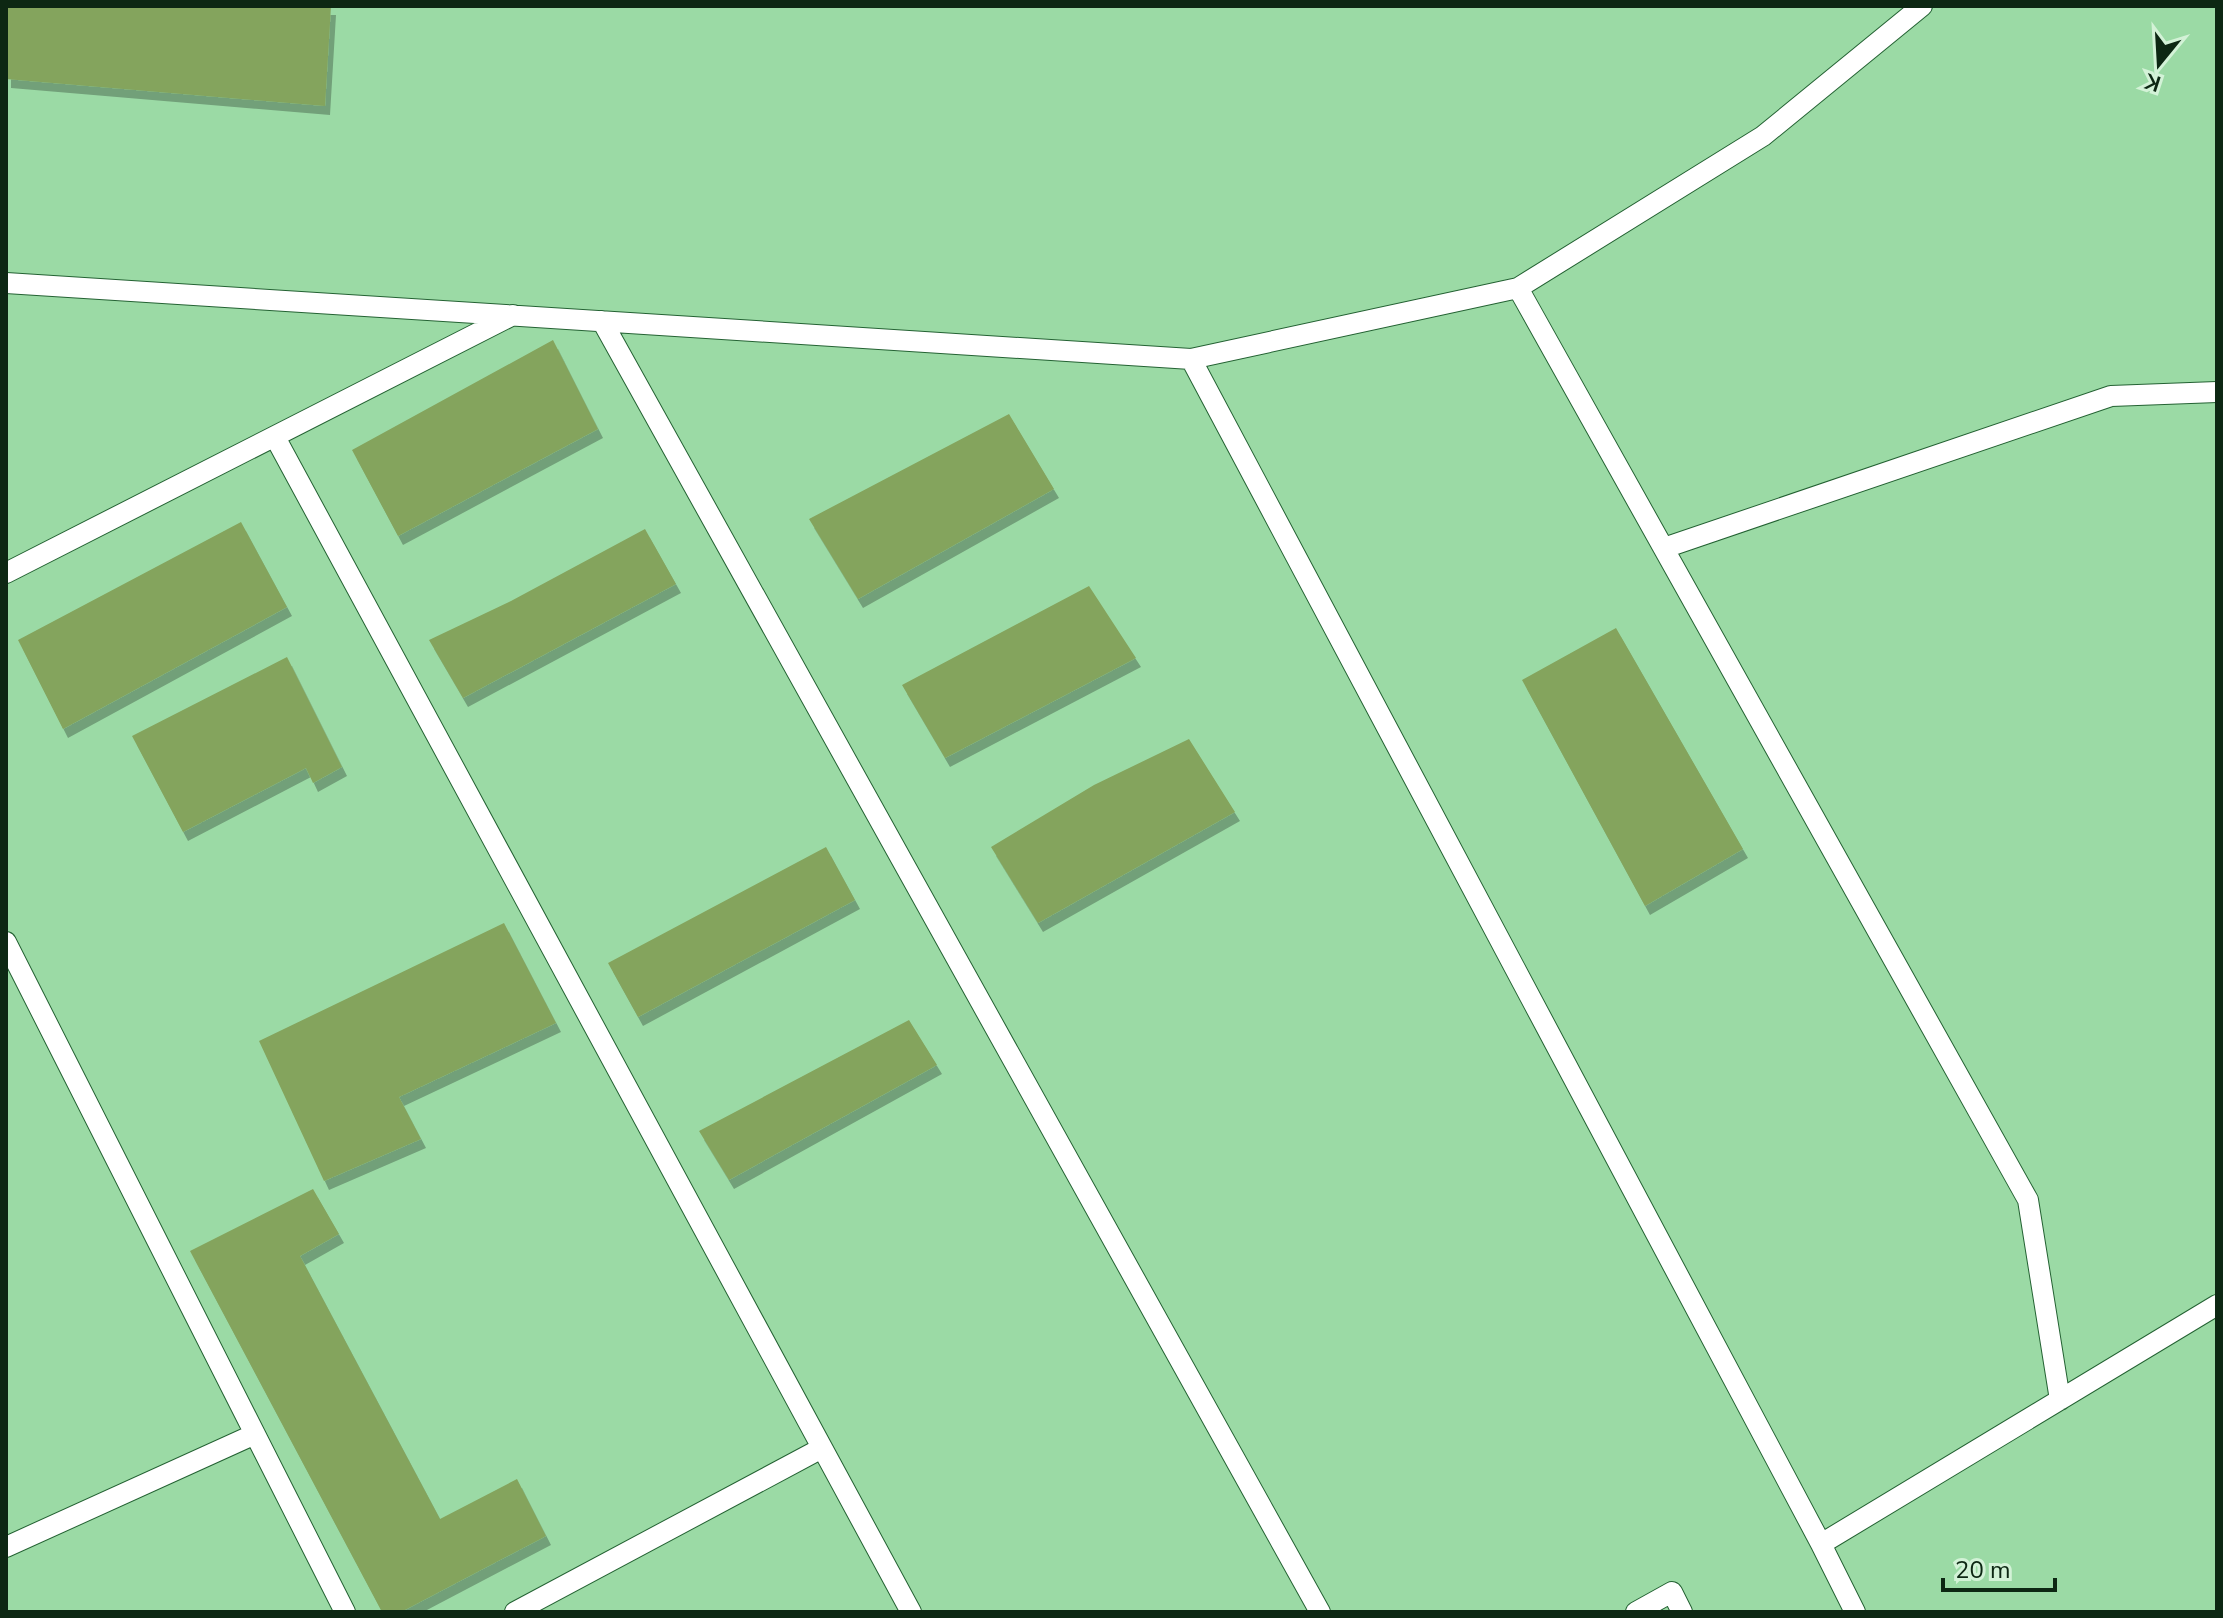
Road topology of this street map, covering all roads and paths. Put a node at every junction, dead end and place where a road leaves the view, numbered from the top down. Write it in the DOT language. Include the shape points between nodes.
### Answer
graph roads {
  1 [pos="1922,6"];
  2 [pos="6,283"];
  3 [pos="1518,288"];
  4 [pos="513,315"];
  5 [pos="602,321"];
  6 [pos="1191,359"];
  7 [pos="2217,392"];
  8 [pos="275,437"];
  9 [pos="1664,548"];
  10 [pos="6,573"];
  11 [pos="6,942"];
  12 [pos="2217,1305"];
  13 [pos="2060,1400"];
  14 [pos="255,1434"];
  15 [pos="822,1448"];
  16 [pos="1821,1544"];
  17 [pos="6,1547"];
  18 [pos="345,1612"];
  19 [pos="515,1612"];
  20 [pos="911,1612"];
  21 [pos="1320,1612"];
  22 [pos="1636,1612"];
  23 [pos="1682,1612"];
  24 [pos="1855,1612"];
  1 -- 3 [label="lane" via="1763,136"];
  2 -- 4 [label="lane"];
  3 -- 6 [label="lane"];
  3 -- 9 [label="lane"];
  4 -- 5 [label="lane"];
  4 -- 8 [label="lane"];
  5 -- 6 [label="lane"];
  5 -- 21 [label="lane"];
  6 -- 16 [label="lane"];
  7 -- 9 [label="lane" via="2111,396"];
  8 -- 10 [label="lane"];
  8 -- 15 [label="lane"];
  9 -- 13 [label="lane" via="2028,1200"];
  11 -- 14 [label="lane"];
  12 -- 13 [label="lane"];
  13 -- 16 [label="lane"];
  14 -- 17 [label="lane"];
  14 -- 18 [label="lane"];
  15 -- 19 [label="lane"];
  15 -- 20 [label="lane"];
  16 -- 24 [label="lane"];
  22 -- 23 [label="lane" via="1672,1592"];
}
